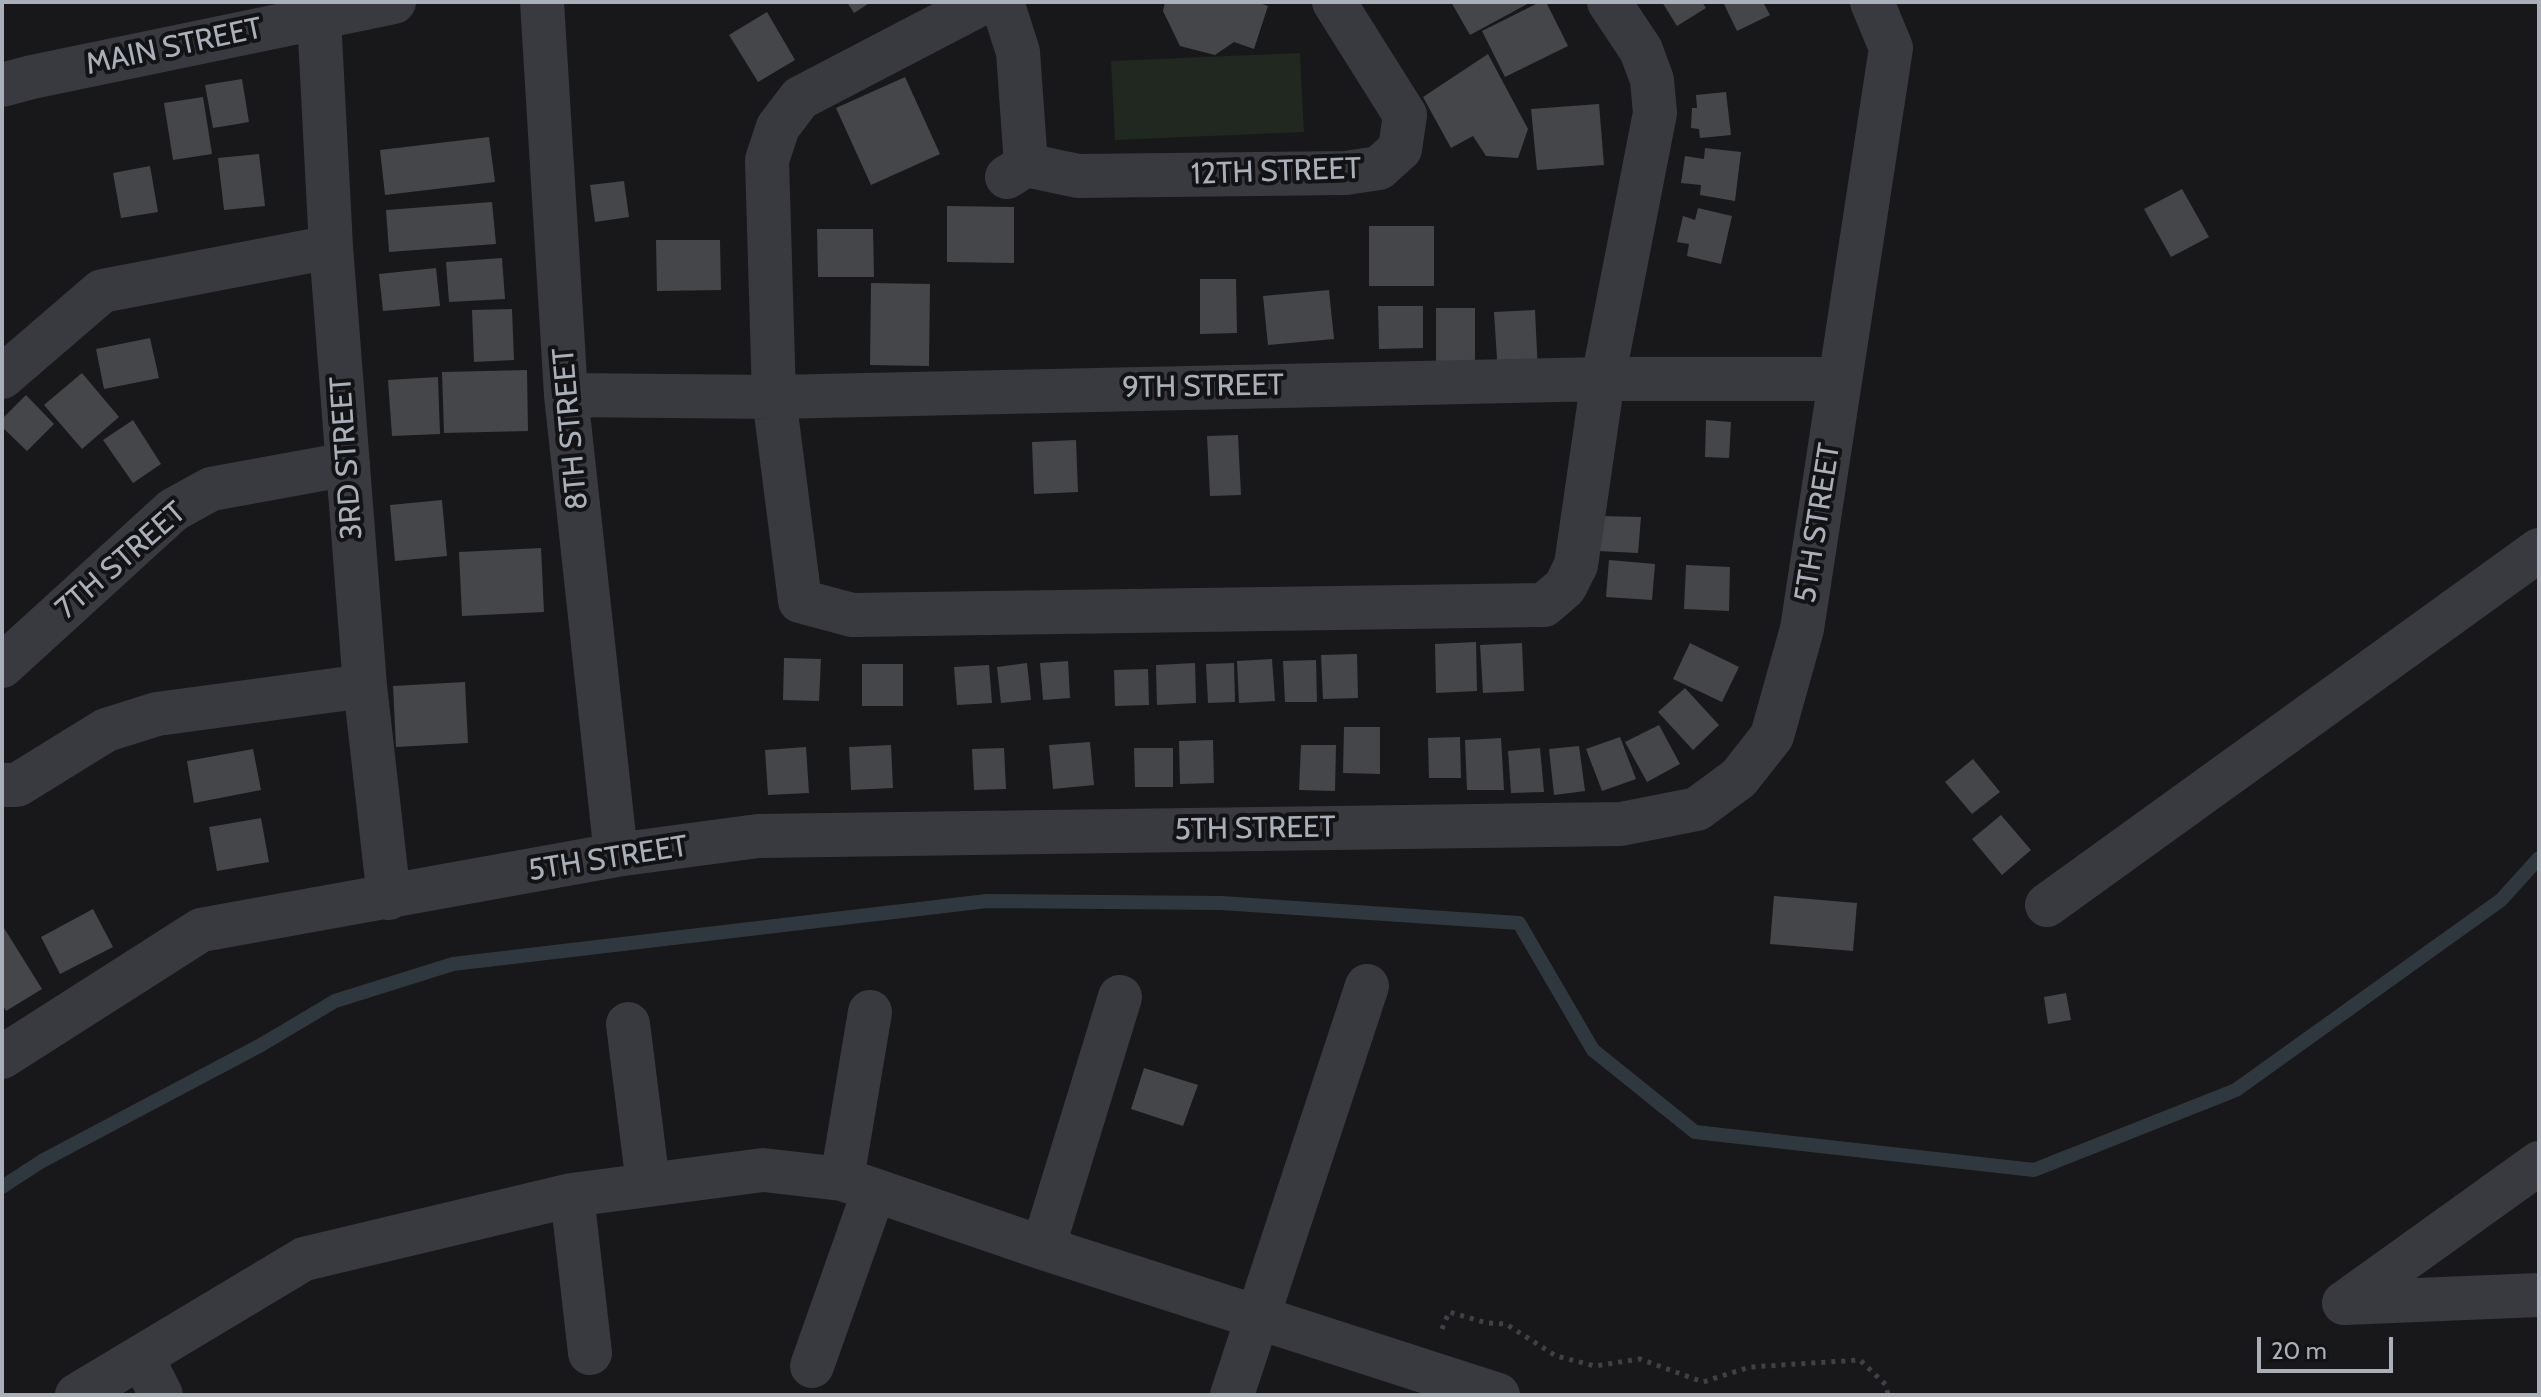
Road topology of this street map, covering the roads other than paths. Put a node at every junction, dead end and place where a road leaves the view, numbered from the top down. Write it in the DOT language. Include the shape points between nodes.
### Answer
graph roads {
  1 [pos="394,2"];
  2 [pos="542,2"];
  3 [pos="984,2"];
  4 [pos="1002,2"];
  5 [pos="1334,2"];
  6 [pos="1609,2"];
  7 [pos="1872,2"];
  8 [pos="319,18"];
  9 [pos="2,85"];
  10 [pos="331,247"];
  11 [pos="2,377"];
  12 [pos="1603,379"];
  13 [pos="1840,379"];
  14 [pos="566,395"];
  15 [pos="774,397"];
  16 [pos="348,464"];
  17 [pos="2539,550"];
  18 [pos="2,666"];
  19 [pos="365,686"];
  20 [pos="2,785"];
  21 [pos="616,855"];
  22 [pos="389,898"];
  23 [pos="2047,905"];
  24 [pos="1367,986"];
  25 [pos="1120,997"];
  26 [pos="870,1012"];
  27 [pos="628,1024"];
  28 [pos="2,1057"];
  29 [pos="2539,1163"];
  30 [pos="648,1184"];
  31 [pos="858,1185"];
  32 [pos="572,1195"];
  33 [pos="1043,1248"];
  34 [pos="2539,1295"];
  35 [pos="1257,1317"];
  36 [pos="590,1353"];
  37 [pos="142,1357"];
  38 [pos="812,1366"];
  39 [pos="77,1395"];
  40 [pos="161,1395"];
  41 [pos="1232,1395"];
  42 [pos="1498,1395"];
  1 -- 8 [label="street, MAIN STREET"];
  2 -- 14 [label="street, 8TH STREET"];
  3 -- 15 [label="street" via="800,98 778,127 767,160"];
  4 -- 5 [label="street, 12TH STREET" via="1018,52 1016,171 1078,176 1346,173 1379,168 1400,149 1405,115"];
  6 -- 12 [label="street" via="1641,50 1652,80 1655,113"];
  7 -- 13 [label="street, 5TH STREET" via="1891,48"];
  8 -- 9 [label="street, MAIN STREET"];
  8 -- 10 [label="street, 3RD STREET"];
  10 -- 11 [label="street" via="102,291"];
  10 -- 16 [label="street, 3RD STREET"];
  12 -- 13 [label="street, 9TH STREET"];
  12 -- 15 [label="street, 9TH STREET"];
  12 -- 15 [label="street" via="1576,565 1565,587 1544,605 852,615 793,608"];
  13 -- 21 [label="street, 5TH STREET" via="1802,629 1772,736 1739,778 1697,809 1621,824 758,836"];
  14 -- 15 [label="street, 9TH STREET"];
  14 -- 21 [label="street, 8TH STREET"];
  16 -- 18 [label="street, 7TH STREET" via="211,489 173,510"];
  16 -- 19 [label="street, 3RD STREET"];
  17 -- 23 [label="street"];
  19 -- 20 [label="street" via="157,714 106,730 17,785"];
  19 -- 22 [label="street, 3RD STREET"];
  21 -- 22 [label="street, 5TH STREET"];
  22 -- 28 [label="street, 5TH STREET" via="201,930"];
  24 -- 35 [label="street"];
  25 -- 33 [label="street"];
  26 -- 31 [label="street"];
  27 -- 30 [label="street"];
  29 -- 34 [label="street" via="2344,1303"];
  30 -- 31 [label="street" via="763,1170"];
  30 -- 32 [label="street"];
  31 -- 33 [label="street"];
  31 -- 38 [label="street"];
  32 -- 36 [label="street"];
  32 -- 37 [label="street" via="304,1259"];
  33 -- 35 [label="street"];
  35 -- 41 [label="street"];
  35 -- 42 [label="street"];
  37 -- 39 [label="street"];
  37 -- 40 [label="street"];
}
